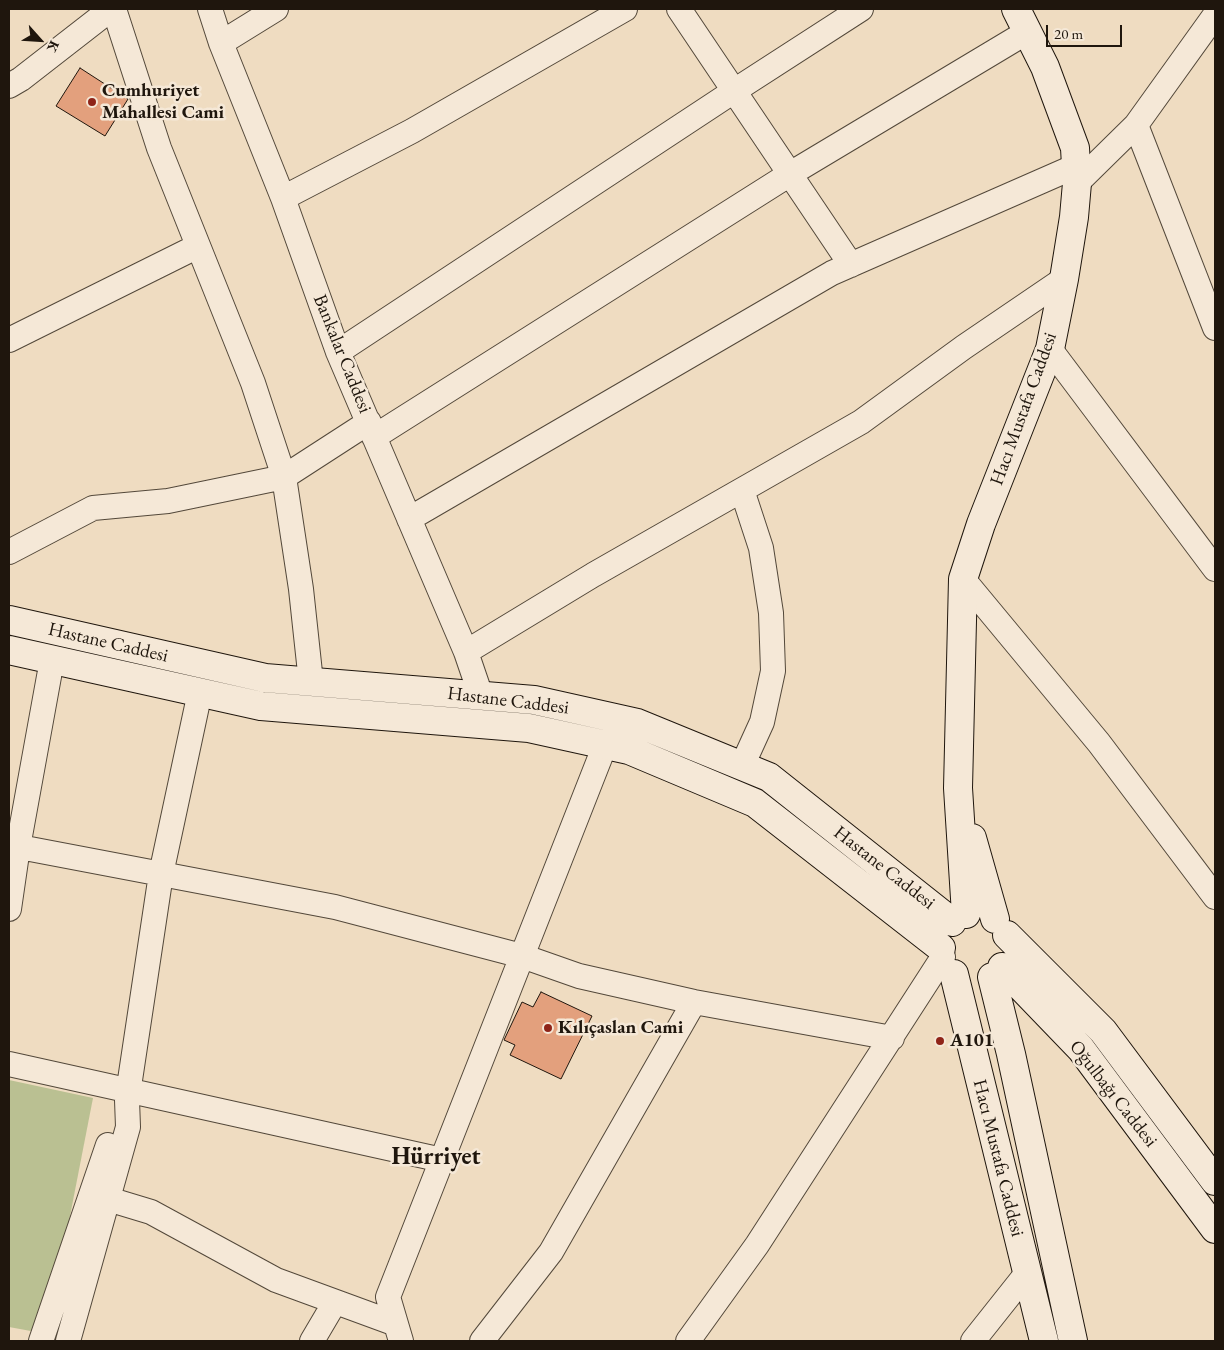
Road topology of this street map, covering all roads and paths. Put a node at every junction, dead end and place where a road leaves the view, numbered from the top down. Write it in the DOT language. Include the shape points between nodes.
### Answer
graph roads {
  1 [pos="112,9"];
  2 [pos="210,9"];
  3 [pos="276,9"];
  4 [pos="625,9"];
  5 [pos="679,9"];
  6 [pos="861,9"];
  7 [pos="1215,14"];
  8 [pos="1022,20"];
  9 [pos="221,43"];
  10 [pos="9,86"];
  11 [pos="734,91"];
  12 [pos="1136,125"];
  13 [pos="790,174"];
  14 [pos="1076,175"];
  15 [pos="283,198"];
  16 [pos="198,246"];
  17 [pos="851,265"];
  18 [pos="1064,279"];
  19 [pos="1215,328"];
  20 [pos="9,340"];
  21 [pos="1050,349"];
  22 [pos="338,352"];
  23 [pos="372,429"];
  24 [pos="284,477"];
  25 [pos="742,490"];
  26 [pos="409,519"];
  27 [pos="9,552"];
  28 [pos="1215,569"];
  29 [pos="963,580"];
  30 [pos="9,620"];
  31 [pos="9,650"];
  32 [pos="466,652"];
  33 [pos="52,660"];
  34 [pos="311,682"];
  35 [pos="200,692"];
  36 [pos="481,696"];
  37 [pos="605,745"];
  38 [pos="742,766"];
  39 [pos="958,788"];
  40 [pos="14,846"];
  41 [pos="161,874"];
  42 [pos="1215,897"];
  43 [pos="9,909"];
  44 [pos="959,918"];
  45 [pos="1001,927"];
  46 [pos="522,956"];
  47 [pos="946,960"];
  48 [pos="997,972"];
  49 [pos="694,1002"];
  50 [pos="892,1038"];
  51 [pos="9,1064"];
  52 [pos="128,1095"];
  53 [pos="442,1160"];
  54 [pos="1215,1181"];
  55 [pos="108,1199"];
  56 [pos="1215,1229"];
  57 [pos="1027,1274"];
  58 [pos="335,1302"];
  59 [pos="398,1333"];
  60 [pos="41,1341"];
  61 [pos="68,1341"];
  62 [pos="312,1341"];
  63 [pos="482,1341"];
  64 [pos="688,1341"];
  65 [pos="973,1341"];
  66 [pos="1044,1341"];
  67 [pos="1073,1341"];
  1 -- 10 [label="street"];
  1 -- 16 [label="street" via="159,148"];
  2 -- 9 [label="street, Bankalar Caddesi"];
  3 -- 9 [label="street"];
  4 -- 15 [label="street" via="412,131"];
  5 -- 11 [label="street"];
  6 -- 11 [label="street"];
  7 -- 12 [label="street"];
  8 -- 13 [label="street"];
  8 -- 14 [label="street, Hacı Mustafa Caddesi" via="1045,67 1075,148"];
  9 -- 15 [label="street, Bankalar Caddesi"];
  11 -- 13 [label="street"];
  11 -- 22 [label="street"];
  12 -- 14 [label="street"];
  12 -- 19 [label="street"];
  13 -- 17 [label="street"];
  13 -- 23 [label="street"];
  14 -- 17 [label="street"];
  14 -- 18 [label="street, Hacı Mustafa Caddesi" via="1074,217"];
  15 -- 22 [label="street, Bankalar Caddesi"];
  16 -- 20 [label="street"];
  16 -- 24 [label="street" via="253,383"];
  17 -- 26 [label="street"];
  18 -- 21 [label="street, Hacı Mustafa Caddesi"];
  18 -- 25 [label="street" via="861,422"];
  21 -- 28 [label="street"];
  21 -- 29 [label="street, Hacı Mustafa Caddesi" via="981,524"];
  22 -- 23 [label="street, Bankalar Caddesi"];
  23 -- 24 [label="street"];
  23 -- 26 [label="street, Bankalar Caddesi"];
  24 -- 27 [label="street" via="168,501 92,508"];
  24 -- 34 [label="street"];
  25 -- 32 [label="street"];
  25 -- 38 [label="street" via="761,548 771,613 773,671 762,722"];
  26 -- 32 [label="street, Bankalar Caddesi"];
  29 -- 39 [label="street, Hacı Mustafa Caddesi"];
  29 -- 42 [label="street" via="1099,743"];
  30 -- 34 [label="street, Hastane Caddesi" via="265,678"];
  31 -- 33 [label="street, Hastane Caddesi"];
  32 -- 36 [label="street, Bankalar Caddesi"];
  33 -- 35 [label="street, Hastane Caddesi"];
  33 -- 40 [label="street"];
  34 -- 36 [label="street, Hastane Caddesi"];
  35 -- 37 [label="street, Hastane Caddesi" via="261,706 529,728"];
  35 -- 41 [label="street"];
  36 -- 38 [label="street, Hastane Caddesi" via="534,700 637,722"];
  37 -- 46 [label="street"];
  37 -- 47 [label="street, Hastane Caddesi" via="629,750 755,803"];
  38 -- 44 [label="street, Hastane Caddesi" via="769,777"];
  39 -- 44 [label="street"];
  39 -- 45 [label="street"];
  40 -- 41 [label="street"];
  40 -- 43 [label="street"];
  41 -- 46 [label="street" via="335,907"];
  41 -- 52 [label="street"];
  44 -- 45 [label="street" via="986,914"];
  44 -- 47 [label="street" via="946,929 942,938"];
  45 -- 48 [label="street" via="1009,946 1008,957"];
  45 -- 54 [label="street, Oğulbağı Caddesi" via="1103,1031"];
  46 -- 49 [label="street" via="579,976"];
  46 -- 53 [label="street"];
  47 -- 48 [label="street" via="963,979 982,980"];
  47 -- 50 [label="street"];
  47 -- 57 [label="street, Hacı Mustafa Caddesi"];
  48 -- 56 [label="street, Oğulbağı Caddesi" via="1081,1049"];
  48 -- 67 [label="street, Hacı Mustafa Caddesi"];
  49 -- 50 [label="street"];
  49 -- 63 [label="street" via="550,1252"];
  50 -- 64 [label="street" via="757,1245"];
  51 -- 52 [label="street"];
  52 -- 53 [label="street"];
  52 -- 55 [label="street" via="128,1127"];
  52 -- 60 [label="street"];
  53 -- 59 [label="street" via="388,1297"];
  55 -- 58 [label="street" via="151,1212 276,1280"];
  55 -- 61 [label="street"];
  57 -- 65 [label="street"];
  57 -- 66 [label="street, Hacı Mustafa Caddesi"];
  58 -- 59 [label="street"];
  58 -- 62 [label="street"];
}
